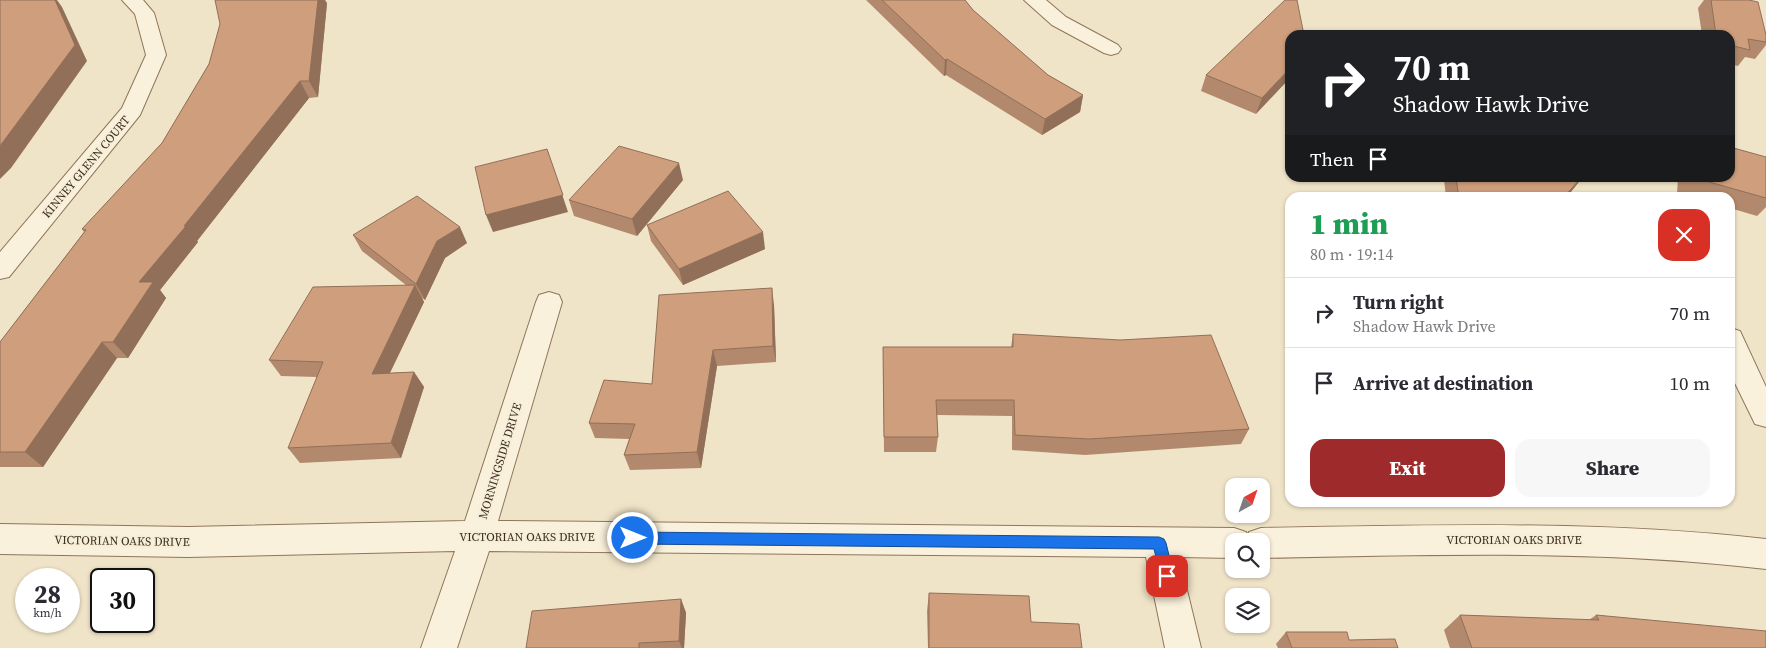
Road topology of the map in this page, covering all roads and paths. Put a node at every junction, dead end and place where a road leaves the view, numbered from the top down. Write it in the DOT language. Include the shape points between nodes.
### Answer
graph roads {
  1 [pos="132,0"];
  2 [pos="1034,0"];
  3 [pos="1111,50"];
  4 [pos="0,270"];
  5 [pos="549,302"];
  6 [pos="1735,352"];
  7 [pos="1766,415"];
  8 [pos="476,536"];
  9 [pos="0,539"];
  10 [pos="1270,542"];
  11 [pos="1159,543"];
  12 [pos="1225,543"];
  13 [pos="1766,554"];
  14 [pos="439,648"];
  15 [pos="1183,648"];
  1 -- 4 [label="street, KINNEY GLENN COURT" via="144,13 156,55 132,110"];
  2 -- 3 [label="street" via="1059,21"];
  5 -- 8 [label="street, MORNINGSIDE DRIVE"];
  6 -- 7 [label="street"];
  8 -- 9 [label="street, VICTORIAN OAKS DRIVE" via="188,542"];
  8 -- 11 [label="street, VICTORIAN OAKS DRIVE"];
  8 -- 14 [label="street, MORNINGSIDE DRIVE"];
  10 -- 13 [label="street, VICTORIAN OAKS DRIVE" via="1583,540 1734,549"];
  11 -- 12 [label="street, VICTORIAN OAKS DRIVE"];
  11 -- 15 [label="street"];
}
